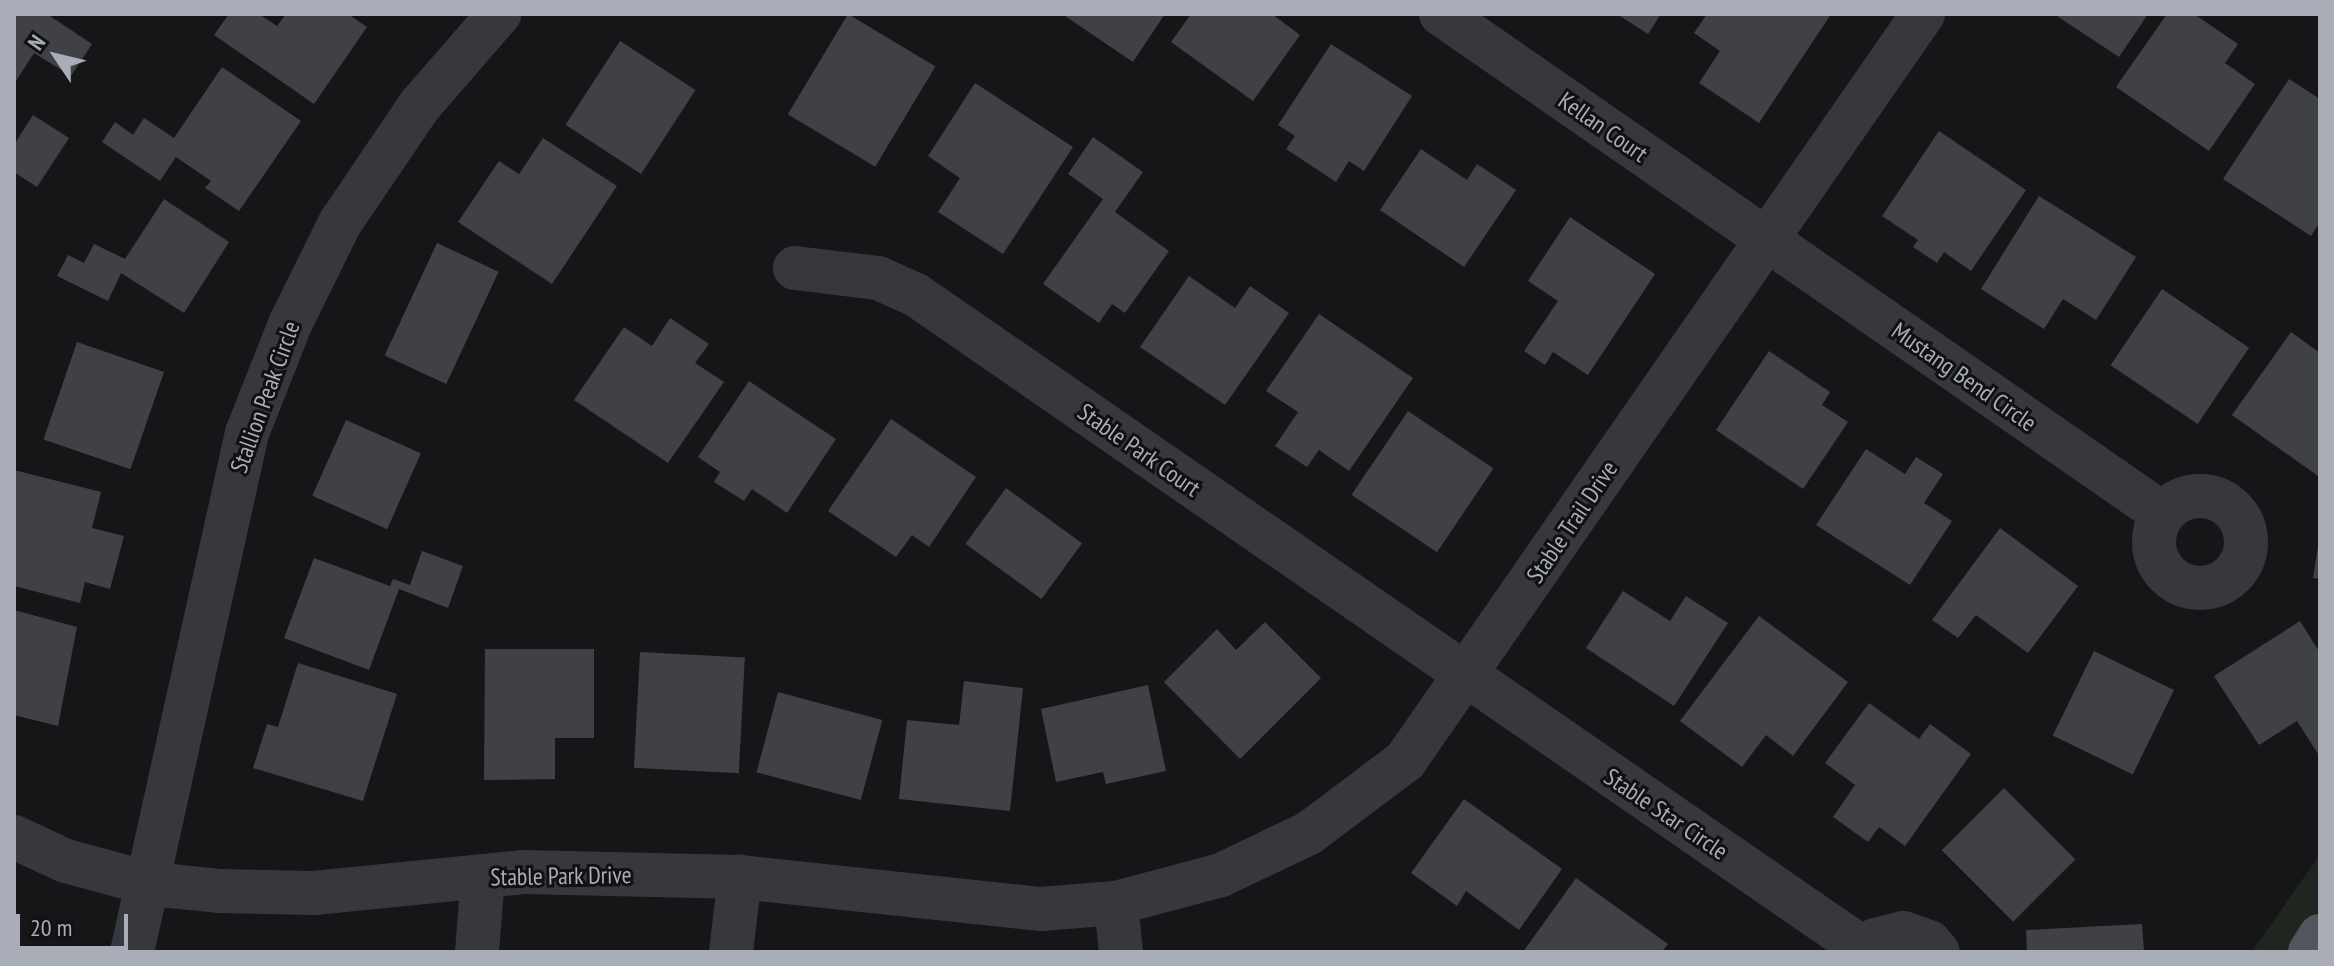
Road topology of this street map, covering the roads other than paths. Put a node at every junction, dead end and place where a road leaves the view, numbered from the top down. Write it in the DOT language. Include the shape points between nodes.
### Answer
graph roads {
  1 [pos="499,14"];
  2 [pos="1441,14"];
  3 [pos="1923,14"];
  4 [pos="1765,239"];
  5 [pos="795,268"];
  6 [pos="2163,514"];
  7 [pos="1466,677"];
  8 [pos="14,837"];
  9 [pos="483,876"];
  10 [pos="740,877"];
  11 [pos="151,884"];
  12 [pos="1116,903"];
  13 [pos="2320,936"];
  14 [pos="1865,951"];
  15 [pos="132,952"];
  16 [pos="477,952"];
  17 [pos="731,952"];
  18 [pos="1121,952"];
  19 [pos="1938,952"];
  20 [pos="2310,952"];
  1 -- 11 [label="street, Stallion Peak Circle" via="420,105 340,223 291,322 243,448 186,695"];
  2 -- 4 [label="street, Kellan Court"];
  3 -- 4 [label="street, Stable Trail Drive"];
  4 -- 6 [label="street, Mustang Bend Circle"];
  4 -- 7 [label="street, Stable Trail Drive"];
  5 -- 7 [label="street, Stable Park Court" via="878,278 916,295"];
  7 -- 12 [label="street, Stable Trail Drive" via="1405,761 1309,833 1221,875"];
  7 -- 14 [label="street, Stable Star Circle"];
  8 -- 11 [label="street, Stable Park Drive" via="66,861"];
  9 -- 10 [label="street, Stable Park Drive"];
  9 -- 11 [label="street, Stable Park Drive" via="314,893"];
  9 -- 16 [label="street"];
  10 -- 12 [label="street, Stable Park Drive" via="1041,909"];
  10 -- 17 [label="street"];
  11 -- 15 [label="street, Stallion Peak Circle"];
  12 -- 18 [label="street"];
  13 -- 20 [label="main road"];
  14 -- 19 [label="street, Stable Star Circle" via="1875,940 1903,933 1929,942"];
}
